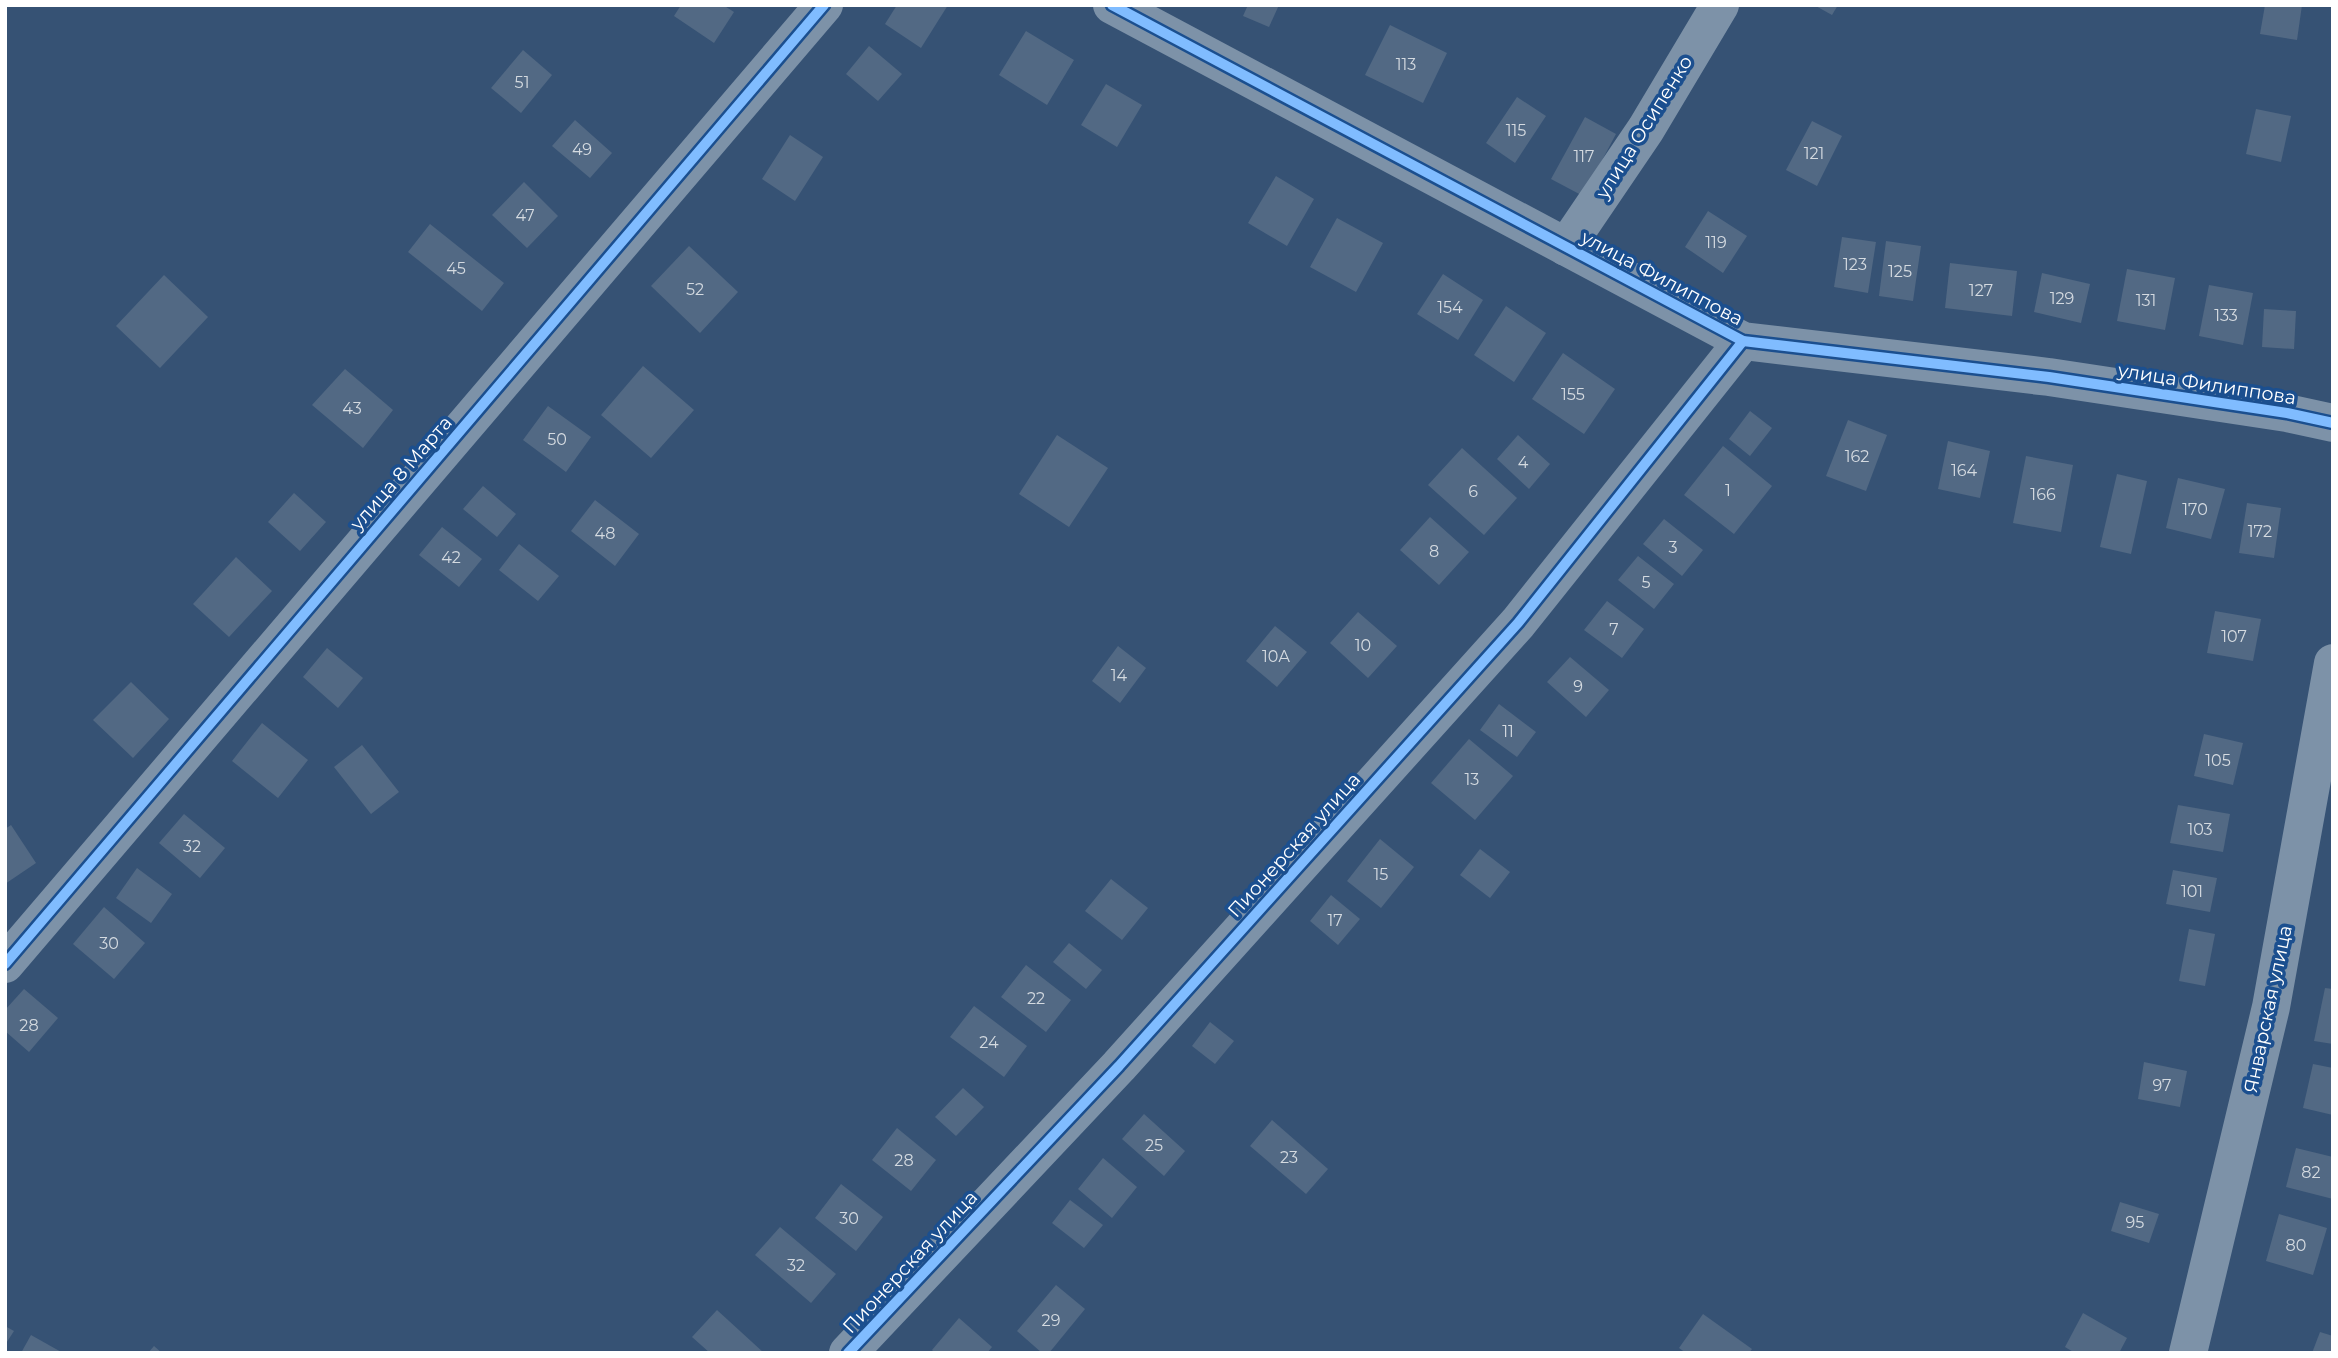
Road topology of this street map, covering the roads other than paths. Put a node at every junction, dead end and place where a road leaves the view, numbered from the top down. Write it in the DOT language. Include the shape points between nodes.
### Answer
graph roads {
  1 [pos="824,5"];
  2 [pos="1112,5"];
  3 [pos="1720,5"];
  4 [pos="1566,247"];
  5 [pos="1743,341"];
  6 [pos="2333,424"];
  7 [pos="2333,663"];
  8 [pos="5,964"];
  9 [pos="848,1353"];
  10 [pos="2188,1353"];
  1 -- 8 [label="street, улица 8 Марта"];
  2 -- 4 [label="street, улица Филиппова"];
  3 -- 4 [label="street, улица Осипенко" via="1646,129"];
  4 -- 5 [label="street, улица Филиппова"];
  5 -- 6 [label="street, улица Филиппова" via="2049,377"];
  5 -- 9 [label="street, Пионерская улица" via="1518,623 1119,1066"];
  7 -- 10 [label="street, Январская улица" via="2271,1007"];
}
